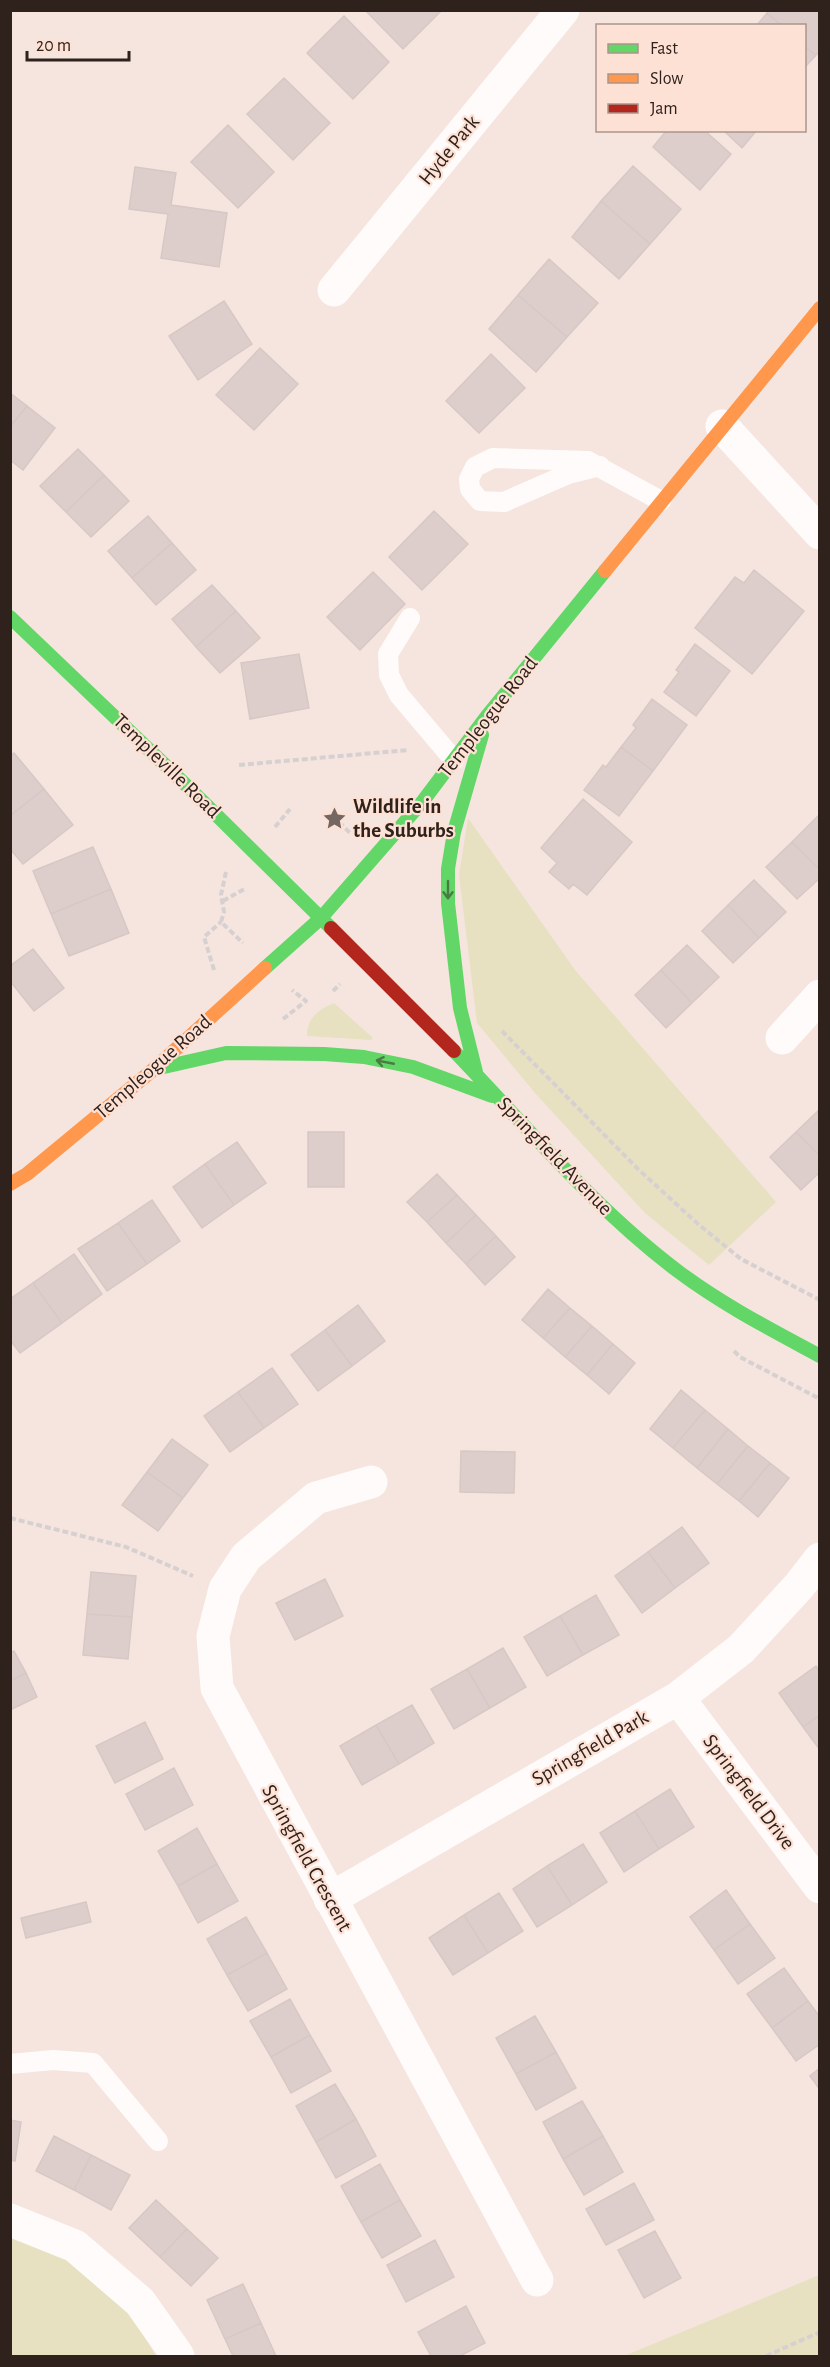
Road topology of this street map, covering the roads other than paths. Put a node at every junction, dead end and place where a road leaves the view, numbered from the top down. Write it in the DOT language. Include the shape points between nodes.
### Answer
graph roads {
  1 [pos="563,10"];
  2 [pos="334,290"];
  3 [pos="819,308"];
  4 [pos="722,426"];
  5 [pos="600,466"];
  6 [pos="661,501"];
  7 [pos="819,533"];
  8 [pos="10,617"];
  9 [pos="410,618"];
  10 [pos="487,716"];
  11 [pos="454,759"];
  12 [pos="321,918"];
  13 [pos="819,996"];
  14 [pos="782,1038"];
  15 [pos="154,1070"];
  16 [pos="476,1074"];
  17 [pos="499,1098"];
  18 [pos="10,1185"];
  19 [pos="819,1356"];
  20 [pos="371,1482"];
  21 [pos="819,1559"];
  22 [pos="678,1698"];
  23 [pos="819,1887"];
  24 [pos="330,1899"];
  25 [pos="10,2064"];
  26 [pos="158,2141"];
  27 [pos="10,2220"];
  28 [pos="537,2280"];
  29 [pos="178,2356"];
  1 -- 2 [label="street, Hyde Park"];
  3 -- 4 [label="main road, Templeogue Road"];
  4 -- 6 [label="main road, Templeogue Road"];
  4 -- 7 [label="street"];
  5 -- 5 [label="lane" via="567,459 493,458 475,467 469,479 470,489 480,501 504,502 568,474"];
  5 -- 6 [label="lane"];
  6 -- 10 [label="main road, Templeogue Road"];
  8 -- 12 [label="main road, Templeville Road"];
  9 -- 11 [label="lane" via="388,654 389,675 399,695"];
  10 -- 11 [label="main road, Templeogue Road"];
  10 -- 16 [label="main road, one-way" via="454,832 448,869 458,996"];
  11 -- 12 [label="main road, Templeogue Road" via="418,807"];
  12 -- 15 [label="main road, Templeogue Road"];
  12 -- 16 [label="main road, Springfield Avenue"];
  13 -- 14 [label="street"];
  17 -- 15 [label="main road, one-way" via="413,1067 344,1056 226,1053"];
  15 -- 18 [label="main road, Templeogue Road"];
  16 -- 17 [label="main road, Springfield Avenue"];
  17 -- 19 [label="main road, Springfield Avenue" via="617,1219 676,1270 752,1320"];
  20 -- 24 [label="street, Springfield Crescent" via="316,1498 246,1557 225,1589 213,1636 217,1688"];
  21 -- 22 [label="street, Springfield Park" via="741,1649"];
  22 -- 23 [label="street, Springfield Drive"];
  22 -- 24 [label="street, Springfield Park"];
  24 -- 28 [label="street, Springfield Crescent"];
  25 -- 26 [label="lane" via="52,2060 93,2063"];
  27 -- 29 [label="street" via="75,2246 140,2302"];
}
